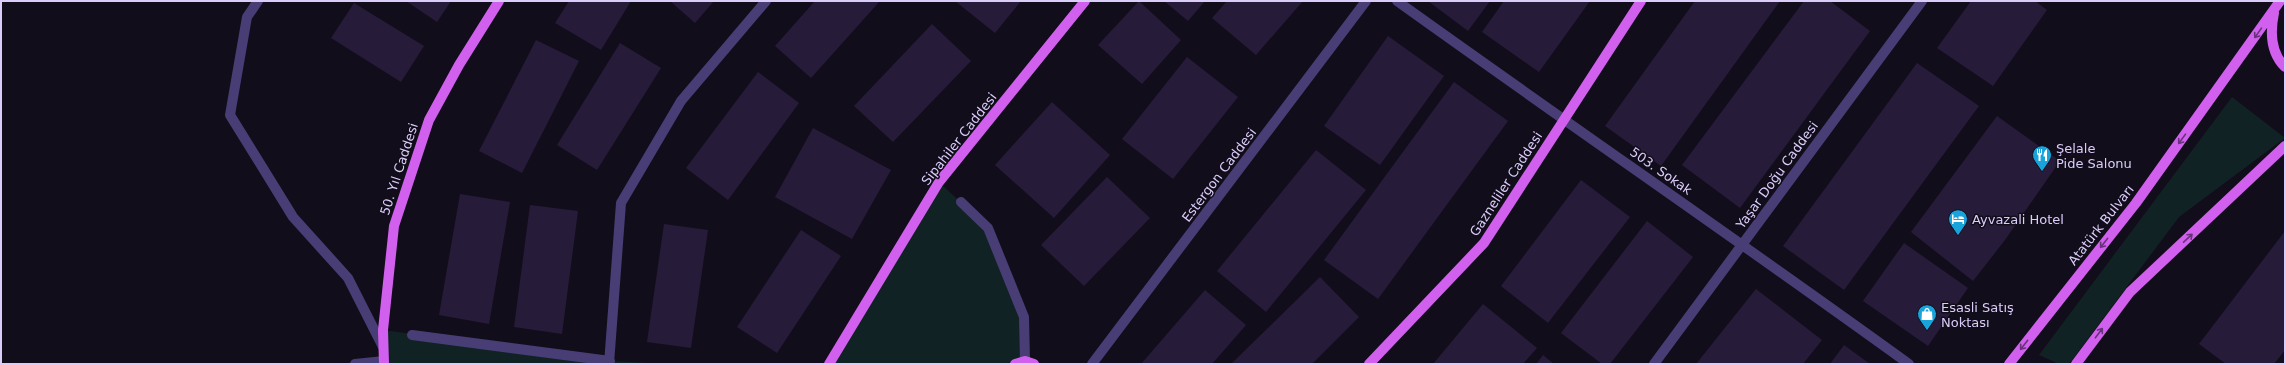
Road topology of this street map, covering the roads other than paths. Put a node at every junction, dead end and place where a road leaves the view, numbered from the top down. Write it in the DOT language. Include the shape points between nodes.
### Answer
graph roads {
  1 [pos="258,1"];
  2 [pos="499,1"];
  3 [pos="766,1"];
  4 [pos="1085,1"];
  5 [pos="1366,1"];
  6 [pos="1397,1"];
  7 [pos="1641,1"];
  8 [pos="1922,1"];
  9 [pos="2280,1"];
  10 [pos="2285,67"];
  11 [pos="1564,120"];
  12 [pos="2285,146"];
  13 [pos="961,202"];
  14 [pos="1742,244"];
  15 [pos="412,335"];
  16 [pos="382,347"];
  17 [pos="610,362"];
  18 [pos="384,363"];
  19 [pos="1025,363"];
  20 [pos="355,364"];
  21 [pos="829,364"];
  22 [pos="1092,364"];
  23 [pos="1369,364"];
  24 [pos="1654,364"];
  25 [pos="1909,364"];
  26 [pos="2010,364"];
  27 [pos="2076,364"];
  1 -- 16 [label="street" via="247,17 230,116 293,217 348,278"];
  2 -- 16 [label="main road, 50. Yıl Caddesi" via="458,65 427,127 394,226"];
  3 -- 17 [label="street" via="681,101 621,203"];
  4 -- 21 [label="main road, Sipahiler Caddesi" via="939,182"];
  5 -- 22 [label="street, Estergon Caddesi"];
  6 -- 11 [label="street, 503. Sokak"];
  7 -- 11 [label="main road, Gazneliler Caddesi"];
  8 -- 14 [label="street, Yaşar Doğu Caddesi"];
  9 -- 10 [label="main road, Atatürk Bulvarı" via="2274,12 2271,30 2274,49"];
  9 -- 26 [label="main road, Atatürk Bulvarı, one-way" via="2140,196"];
  11 -- 14 [label="street, 503. Sokak"];
  11 -- 23 [label="main road, Gazneliler Caddesi" via="1484,244"];
  27 -- 12 [label="main road, one-way" via="2130,292"];
  13 -- 19 [label="street" via="988,228 1024,317"];
  14 -- 24 [label="street, Yaşar Doğu Caddesi"];
  14 -- 25 [label="street, 503. Sokak"];
  15 -- 17 [label="street"];
  16 -- 18 [label="main road, 50. Yıl Caddesi"];
  18 -- 20 [label="street"];
}
